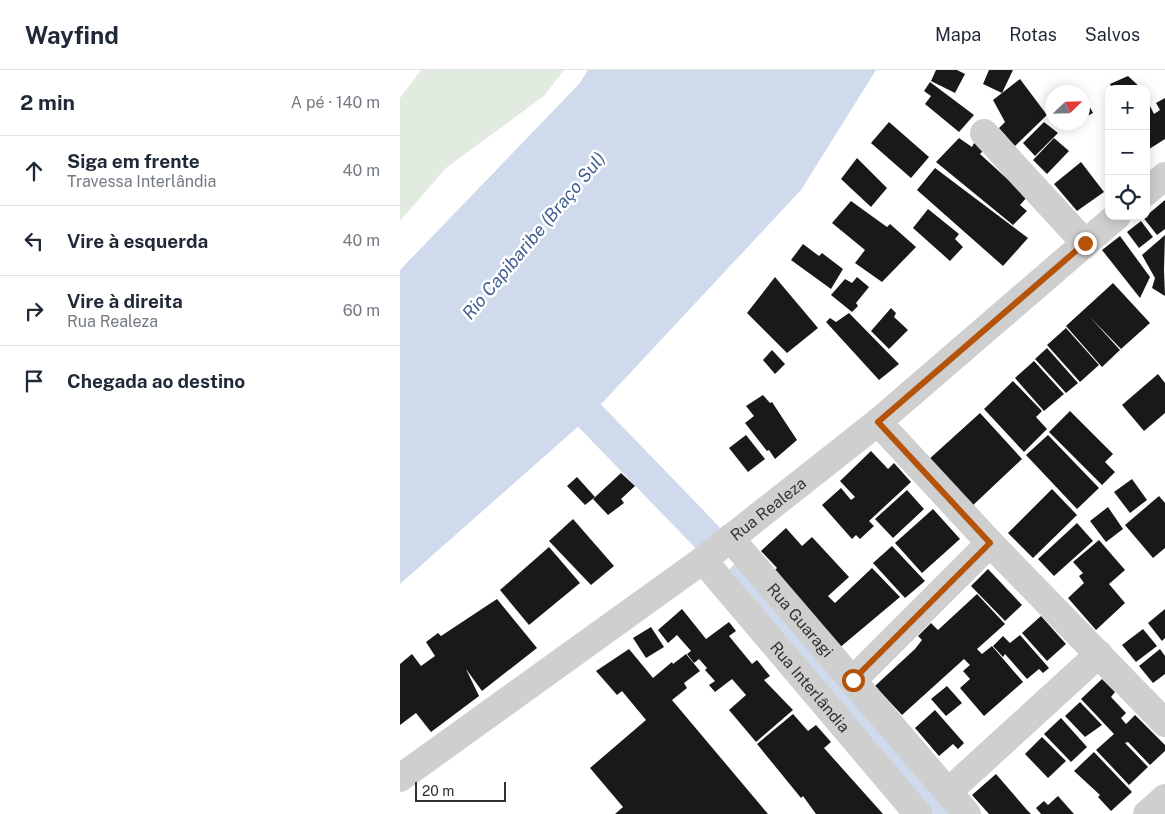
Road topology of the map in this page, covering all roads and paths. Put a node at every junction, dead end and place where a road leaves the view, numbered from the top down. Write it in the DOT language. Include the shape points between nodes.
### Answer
graph roads {
  1 [pos="984,133"];
  2 [pos="1165,176"];
  3 [pos="1150,189"];
  4 [pos="1112,220"];
  5 [pos="1085,243"];
  6 [pos="878,422"];
  7 [pos="730,538"];
  8 [pos="990,543"];
  9 [pos="703,560"];
  10 [pos="1099,654"];
  11 [pos="853,680"];
  12 [pos="1165,723"];
  13 [pos="400,778"];
  14 [pos="948,792"];
  15 [pos="1165,798"];
  16 [pos="918,814"];
  17 [pos="968,814"];
  18 [pos="1147,814"];
  1 -- 5 [label="street"];
  2 -- 3 [label="street"];
  4 -- 5 [label="street, Rua Realeza"];
  5 -- 6 [label="street, Rua Realeza"];
  6 -- 7 [label="street, Rua Realeza"];
  6 -- 8 [label="street"];
  7 -- 9 [label="street, Rua Realeza"];
  7 -- 11 [label="street, Rua Guaragi"];
  8 -- 10 [label="street"];
  8 -- 11 [label="street"];
  9 -- 13 [label="street, Rua Realeza"];
  9 -- 16 [label="street, Rua Interlândia"];
  10 -- 12 [label="street"];
  10 -- 14 [label="street"];
  11 -- 14 [label="street, Rua Guaragi"];
  14 -- 17 [label="street, Rua Guaragi"];
  15 -- 18 [label="street"];
}
